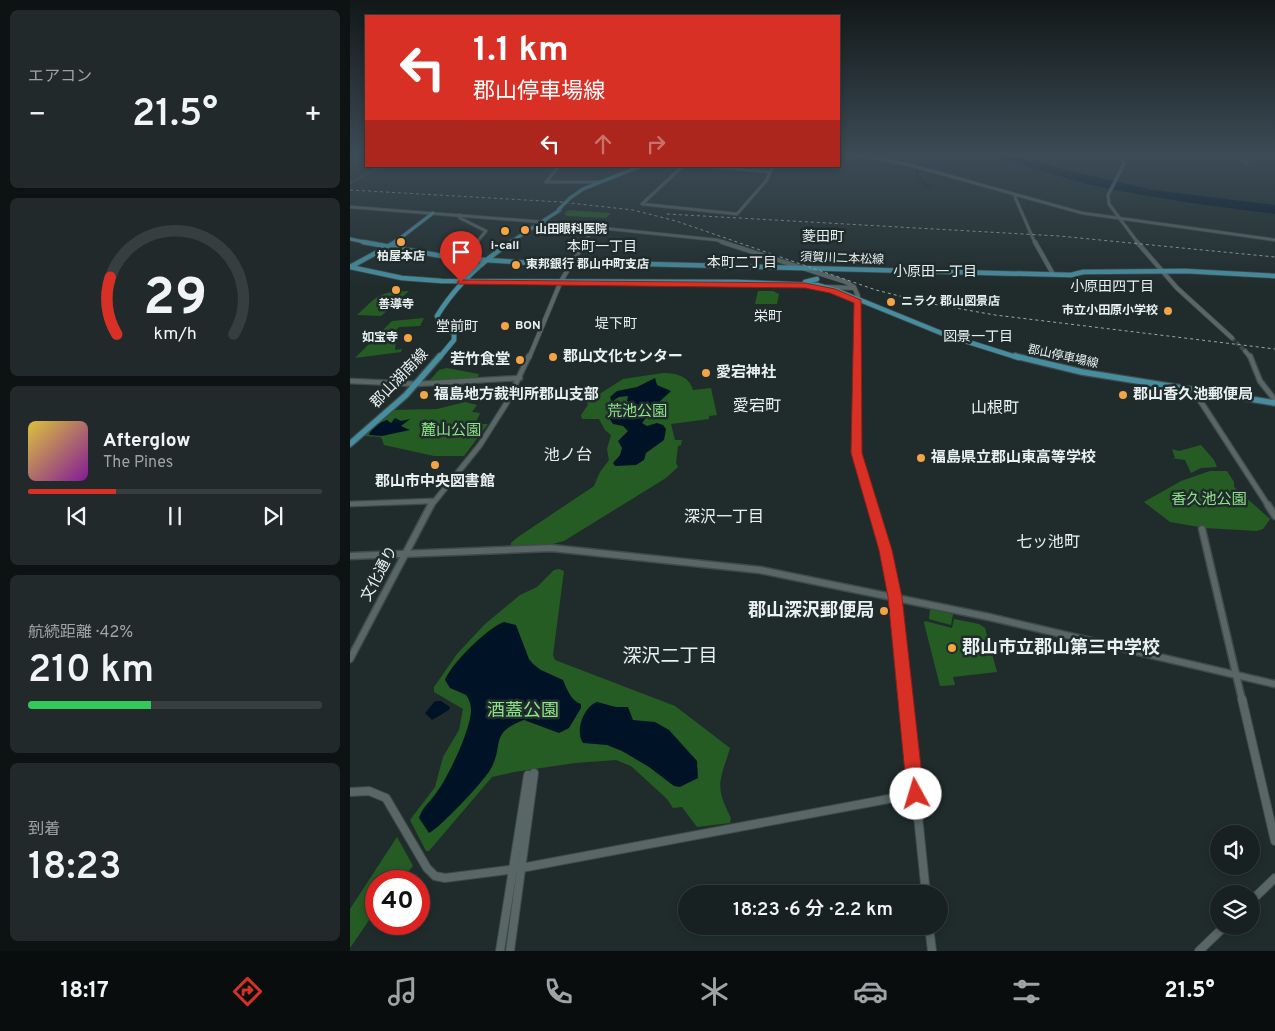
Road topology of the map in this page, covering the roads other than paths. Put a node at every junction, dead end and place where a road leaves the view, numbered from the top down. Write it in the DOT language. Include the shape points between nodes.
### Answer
graph roads {
  1 [pos="571,198"];
  2 [pos="648,198"];
  3 [pos="751,198"];
  4 [pos="1016,198"];
  5 [pos="1025,198"];
  6 [pos="1109,198"];
  7 [pos="350,207"];
  8 [pos="432,213"];
  9 [pos="460,215"];
  10 [pos="1119,219"];
  11 [pos="543,222"];
  12 [pos="594,227"];
  13 [pos="350,239"];
  14 [pos="1275,240"];
  15 [pos="389,246"];
  16 [pos="462,259"];
  17 [pos="486,260"];
  18 [pos="572,263"];
  19 [pos="350,267"];
  20 [pos="806,268"];
  21 [pos="1163,272"];
  22 [pos="1053,274"];
  23 [pos="1275,276"];
  24 [pos="817,279"];
  25 [pos="462,282"];
  26 [pos="561,282"];
  27 [pos="794,283"];
  28 [pos="827,287"];
  29 [pos="855,288"];
  30 [pos="858,300"];
  31 [pos="1232,338"];
  32 [pos="1245,351"];
  33 [pos="520,378"];
  34 [pos="350,381"];
  35 [pos="416,384"];
  36 [pos="1201,402"];
  37 [pos="1275,403"];
  38 [pos="350,444"];
  39 [pos="433,501"];
  40 [pos="350,504"];
  41 [pos="1275,516"];
  42 [pos="1202,528"];
  43 [pos="406,554"];
  44 [pos="350,556"];
  45 [pos="895,597"];
  46 [pos="350,658"];
  47 [pos="1237,675"];
  48 [pos="1275,684"];
  49 [pos="531,774"];
  50 [pos="350,792"];
  51 [pos="916,794"];
  52 [pos="1275,841"];
  53 [pos="517,869"];
  54 [pos="1275,878"];
  55 [pos="925,885"];
  56 [pos="1260,892"];
  57 [pos="930,935"];
  58 [pos="1216,935"];
  59 [pos="500,951"];
  60 [pos="510,951"];
  61 [pos="932,951"];
  62 [pos="1199,951"];
  1 -- 11 [label="main road, bridge"];
  2 -- 3 [label="street" via="642,204 737,214"];
  4 -- 22 [label="street"];
  5 -- 10 [label="street"];
  6 -- 10 [label="street"];
  7 -- 8 [label="street"];
  8 -- 9 [label="street"];
  8 -- 15 [label="main road, 郡山停車場線"];
  9 -- 11 [label="street"];
  9 -- 16 [label="street" via="460,218 486,231"];
  10 -- 14 [label="street"];
  10 -- 21 [label="street"];
  11 -- 12 [label="street"];
  11 -- 17 [label="main road"];
  12 -- 18 [label="street, 文化通り"];
  12 -- 20 [label="street" via="717,240"];
  13 -- 15 [label="main road, 須賀川二本松線"];
  15 -- 16 [label="main road, 須賀川二本松線"];
  15 -- 19 [label="main road, 郡山停車場線"];
  16 -- 17 [label="main road, 須賀川二本松線"];
  17 -- 18 [label="main road, 須賀川二本松線"];
  17 -- 25 [label="main road"];
  18 -- 20 [label="main road, 須賀川二本松線"];
  18 -- 26 [label="street, 文化通り"];
  19 -- 25 [label="main road, 郡山停車場線" via="413,281"];
  20 -- 22 [label="main road, 須賀川二本松線"];
  20 -- 29 [label="street"];
  21 -- 22 [label="main road, 須賀川二本松線"];
  21 -- 23 [label="main road, 須賀川二本松線"];
  21 -- 31 [label="street"];
  24 -- 27 [label="main road"];
  25 -- 26 [label="main road, 郡山停車場線"];
  25 -- 35 [label="main road, 郡山湖南線" via="437,316 454,334 454,340"];
  26 -- 27 [label="main road, 郡山停車場線"];
  26 -- 30 [label="main road, 郡山停車場線" via="805,286"];
  26 -- 33 [label="street, 文化通り"];
  27 -- 28 [label="main road, 郡山停車場線"];
  28 -- 29 [label="street"];
  28 -- 30 [label="main road, 郡山停車場線"];
  29 -- 30 [label="street"];
  30 -- 37 [label="main road, 郡山停車場線" via="946,335 1026,360 1090,374"];
  30 -- 45 [label="street" via="857,453 886,550"];
  32 -- 37 [label="street"];
  33 -- 35 [label="street"];
  33 -- 39 [label="street, 文化通り" via="484,439"];
  34 -- 35 [label="street"];
  35 -- 38 [label="main road, 郡山湖南線"];
  36 -- 41 [label="street"];
  39 -- 40 [label="street"];
  39 -- 43 [label="street, 文化通り"];
  42 -- 47 [label="street"];
  43 -- 44 [label="street"];
  43 -- 45 [label="street" via="551,548 760,570"];
  43 -- 46 [label="street, 文化通り"];
  45 -- 47 [label="street"];
  45 -- 51 [label="street"];
  47 -- 48 [label="street"];
  47 -- 52 [label="street"];
  49 -- 53 [label="street"];
  50 -- 53 [label="street" via="374,792 389,800 427,868 435,876 445,878"];
  51 -- 53 [label="street"];
  51 -- 55 [label="street"];
  53 -- 59 [label="street"];
  53 -- 60 [label="street"];
  54 -- 56 [label="street"];
  57 -- 61 [label="street"];
  58 -- 62 [label="street"];
}
